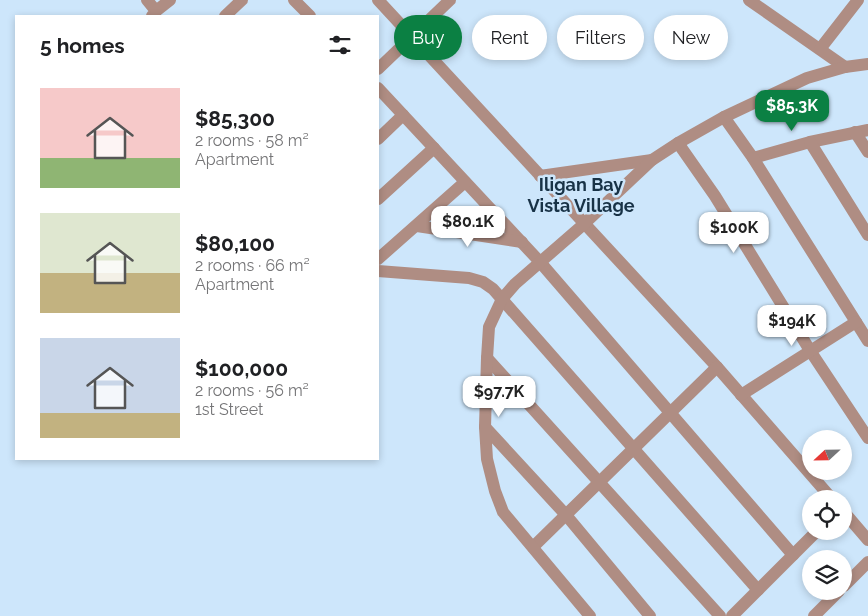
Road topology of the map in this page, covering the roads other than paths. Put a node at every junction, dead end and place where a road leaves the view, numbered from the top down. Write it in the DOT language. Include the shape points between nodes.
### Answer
graph roads {
  1 [pos="147,0"];
  2 [pos="170,0"];
  3 [pos="242,0"];
  4 [pos="378,0"];
  5 [pos="749,0"];
  6 [pos="448,1"];
  7 [pos="854,1"];
  8 [pos="154,14"];
  9 [pos="226,15"];
  10 [pos="434,15"];
  11 [pos="394,17"];
  12 [pos="820,49"];
  13 [pos="394,54"];
  14 [pos="433,60"];
  15 [pos="868,64"];
  16 [pos="845,67"];
  17 [pos="379,68"];
  18 [pos="379,89"];
  19 [pos="403,115"];
  20 [pos="724,116"];
  21 [pos="862,131"];
  22 [pos="379,138"];
  23 [pos="810,142"];
  24 [pos="678,143"];
  25 [pos="434,148"];
  26 [pos="868,152"];
  27 [pos="753,158"];
  28 [pos="652,160"];
  29 [pos="540,176"];
  30 [pos="466,182"];
  31 [pos="379,198"];
  32 [pos="584,224"];
  33 [pos="417,226"];
  34 [pos="868,234"];
  35 [pos="522,242"];
  36 [pos="379,258"];
  37 [pos="540,262"];
  38 [pos="379,270"];
  39 [pos="502,299"];
  40 [pos="856,322"];
  41 [pos="868,341"];
  42 [pos="811,352"];
  43 [pos="487,358"];
  44 [pos="717,367"];
  45 [pos="741,395"];
  46 [pos="670,413"];
  47 [pos="485,427"];
  48 [pos="868,438"];
  49 [pos="635,448"];
  50 [pos="600,482"];
  51 [pos="824,490"];
  52 [pos="566,515"];
  53 [pos="852,521"];
  54 [pos="808,540"];
  55 [pos="868,540"];
  56 [pos="533,548"];
  57 [pos="793,555"];
  58 [pos="868,562"];
  59 [pos="852,578"];
  60 [pos="758,590"];
  61 [pos="830,600"];
  62 [pos="590,616"];
  63 [pos="650,616"];
  64 [pos="720,616"];
  65 [pos="732,616"];
  66 [pos="814,616"];
  1 -- 8 [label="street"];
  2 -- 8 [label="street"];
  3 -- 9 [label="street"];
  4 -- 11 [label="street"];
  5 -- 12 [label="street"];
  6 -- 10 [label="street"];
  7 -- 12 [label="street"];
  12 -- 16 [label="street"];
  13 -- 17 [label="street"];
  14 -- 29 [label="street"];
  15 -- 16 [label="street"];
  16 -- 20 [label="street" via="788,86"];
  18 -- 19 [label="street"];
  19 -- 22 [label="street"];
  19 -- 25 [label="street"];
  20 -- 24 [label="street"];
  20 -- 27 [label="street"];
  21 -- 23 [label="street"];
  21 -- 26 [label="street"];
  23 -- 27 [label="street"];
  23 -- 34 [label="street"];
  24 -- 28 [label="street"];
  24 -- 42 [label="street" via="715,196"];
  25 -- 30 [label="street"];
  25 -- 31 [label="street"];
  27 -- 40 [label="street"];
  28 -- 29 [label="street"];
  28 -- 32 [label="street"];
  29 -- 32 [label="street"];
  30 -- 33 [label="street"];
  30 -- 35 [label="street"];
  32 -- 37 [label="street"];
  32 -- 44 [label="street"];
  33 -- 35 [label="street"];
  33 -- 36 [label="street"];
  35 -- 37 [label="street"];
  37 -- 39 [label="street"];
  37 -- 46 [label="street"];
  38 -- 39 [label="street" via="469,278 483,282"];
  39 -- 43 [label="street" via="489,327"];
  39 -- 49 [label="street"];
  40 -- 41 [label="street"];
  40 -- 42 [label="street"];
  42 -- 45 [label="street"];
  42 -- 48 [label="street"];
  43 -- 47 [label="street"];
  43 -- 50 [label="street"];
  44 -- 45 [label="street"];
  44 -- 46 [label="street"];
  45 -- 51 [label="street"];
  46 -- 49 [label="street"];
  46 -- 57 [label="street"];
  47 -- 52 [label="street"];
  47 -- 56 [label="street" via="487,459 503,512"];
  49 -- 50 [label="street"];
  49 -- 60 [label="street"];
  50 -- 52 [label="street"];
  50 -- 64 [label="street"];
  52 -- 56 [label="street"];
  52 -- 63 [label="street"];
  53 -- 55 [label="street"];
  54 -- 57 [label="street"];
  56 -- 62 [label="street"];
  57 -- 60 [label="street"];
  58 -- 59 [label="street"];
  60 -- 65 [label="street"];
  61 -- 66 [label="street"];
}
